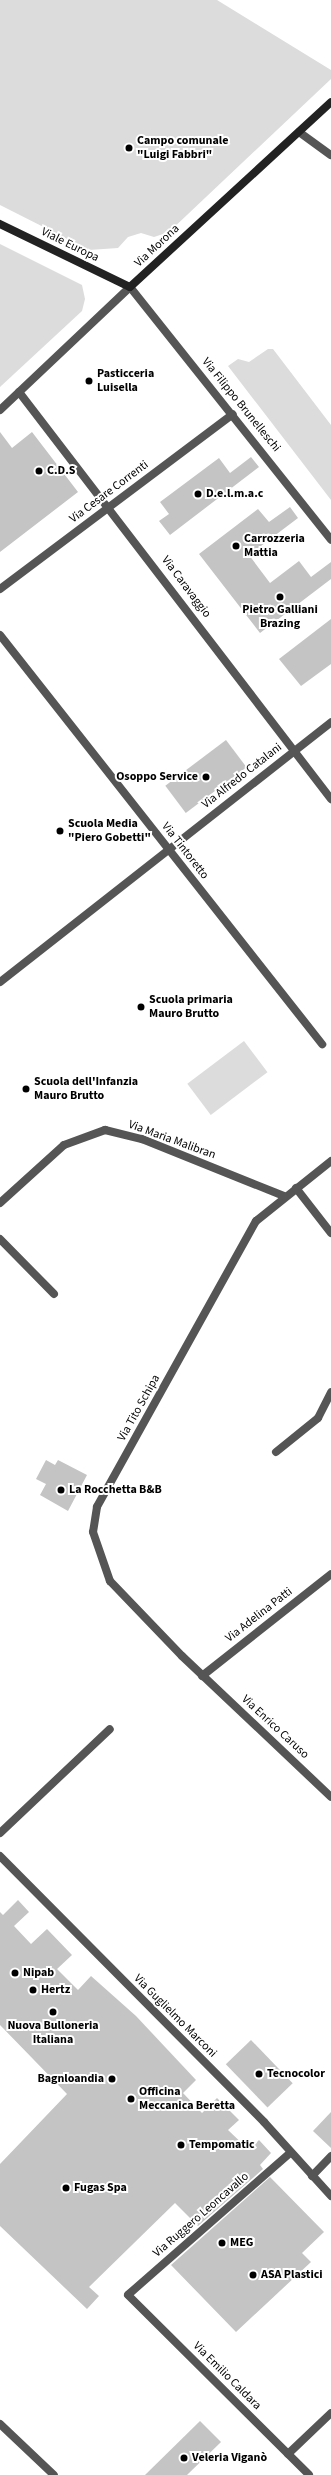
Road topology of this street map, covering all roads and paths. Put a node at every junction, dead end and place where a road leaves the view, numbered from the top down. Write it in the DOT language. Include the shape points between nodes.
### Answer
graph roads {
  1 [pos="331,102"];
  2 [pos="299,132"];
  3 [pos="331,155"];
  4 [pos="0,224"];
  5 [pos="130,287"];
  6 [pos="19,392"];
  7 [pos="0,410"];
  8 [pos="233,414"];
  9 [pos="110,507"];
  10 [pos="331,540"];
  11 [pos="0,589"];
  12 [pos="0,636"];
  13 [pos="331,722"];
  14 [pos="294,751"];
  15 [pos="331,799"];
  16 [pos="169,849"];
  17 [pos="0,982"];
  18 [pos="322,1044"];
  19 [pos="331,1161"];
  20 [pos="296,1188"];
  21 [pos="284,1196"];
  22 [pos="0,1203"];
  23 [pos="331,1233"];
  24 [pos="0,1239"];
  25 [pos="54,1294"];
  26 [pos="331,1392"];
  27 [pos="276,1452"];
  28 [pos="331,1574"];
  29 [pos="202,1676"];
  30 [pos="110,1729"];
  31 [pos="331,1797"];
  32 [pos="0,1833"];
  33 [pos="1,1859"];
  34 [pos="290,2153"];
  35 [pos="331,2156"];
  36 [pos="312,2176"];
  37 [pos="331,2196"];
  38 [pos="128,2295"];
  39 [pos="331,2412"];
  40 [pos="0,2424"];
  41 [pos="288,2454"];
  42 [pos="54,2475"];
  43 [pos="309,2475"];
  1 -- 2 [label="main road, Via Morona"];
  2 -- 3 [label="street"];
  2 -- 5 [label="main road, Via Morona"];
  4 -- 5 [label="main road, Viale Europa"];
  5 -- 6 [label="street, Via Morona"];
  5 -- 8 [label="street, Via Filippo Brunelleschi"];
  6 -- 7 [label="street, Via Morona"];
  6 -- 9 [label="street, Via Caravaggio"];
  8 -- 9 [label="street, Via Cesare Correnti"];
  8 -- 10 [label="street, Via Filippo Brunelleschi"];
  9 -- 11 [label="street, Via Cesare Correnti"];
  9 -- 14 [label="street, Via Caravaggio"];
  12 -- 16 [label="street, Via Tintoretto"];
  13 -- 14 [label="street, Via Alfredo Catalani"];
  14 -- 15 [label="street, Via Caravaggio"];
  14 -- 16 [label="street, Via Alfredo Catalani"];
  16 -- 17 [label="street, Via Alfredo Catalani"];
  16 -- 18 [label="street, Via Tintoretto"];
  19 -- 20 [label="street, Via Tito Schipa"];
  20 -- 21 [label="street, Via Tito Schipa"];
  20 -- 23 [label="street"];
  21 -- 22 [label="street, Via Maria Malibran" via="142,1139 105,1130 64,1145"];
  21 -- 29 [label="street, Via Tito Schipa" via="256,1221 97,1507 93,1532 110,1581"];
  24 -- 25 [label="street"];
  26 -- 27 [label="street" via="318,1418"];
  28 -- 29 [label="street, Via Adelina Patti"];
  29 -- 31 [label="street, Via Enrico Caruso"];
  30 -- 32 [label="street"];
  33 -- 34 [label="street, Via Guglielmo Marconi" via="264,2122"];
  34 -- 36 [label="street, Via Guglielmo Marconi"];
  34 -- 38 [label="street, Via Ruggero Leoncavallo"];
  35 -- 36 [label="street"];
  36 -- 37 [label="street, Via Guglielmo Marconi"];
  38 -- 41 [label="street, Via Emilio Caldara"];
  39 -- 41 [label="street"];
  40 -- 42 [label="street"];
  41 -- 43 [label="street, Via Emilio Caldara"];
}
